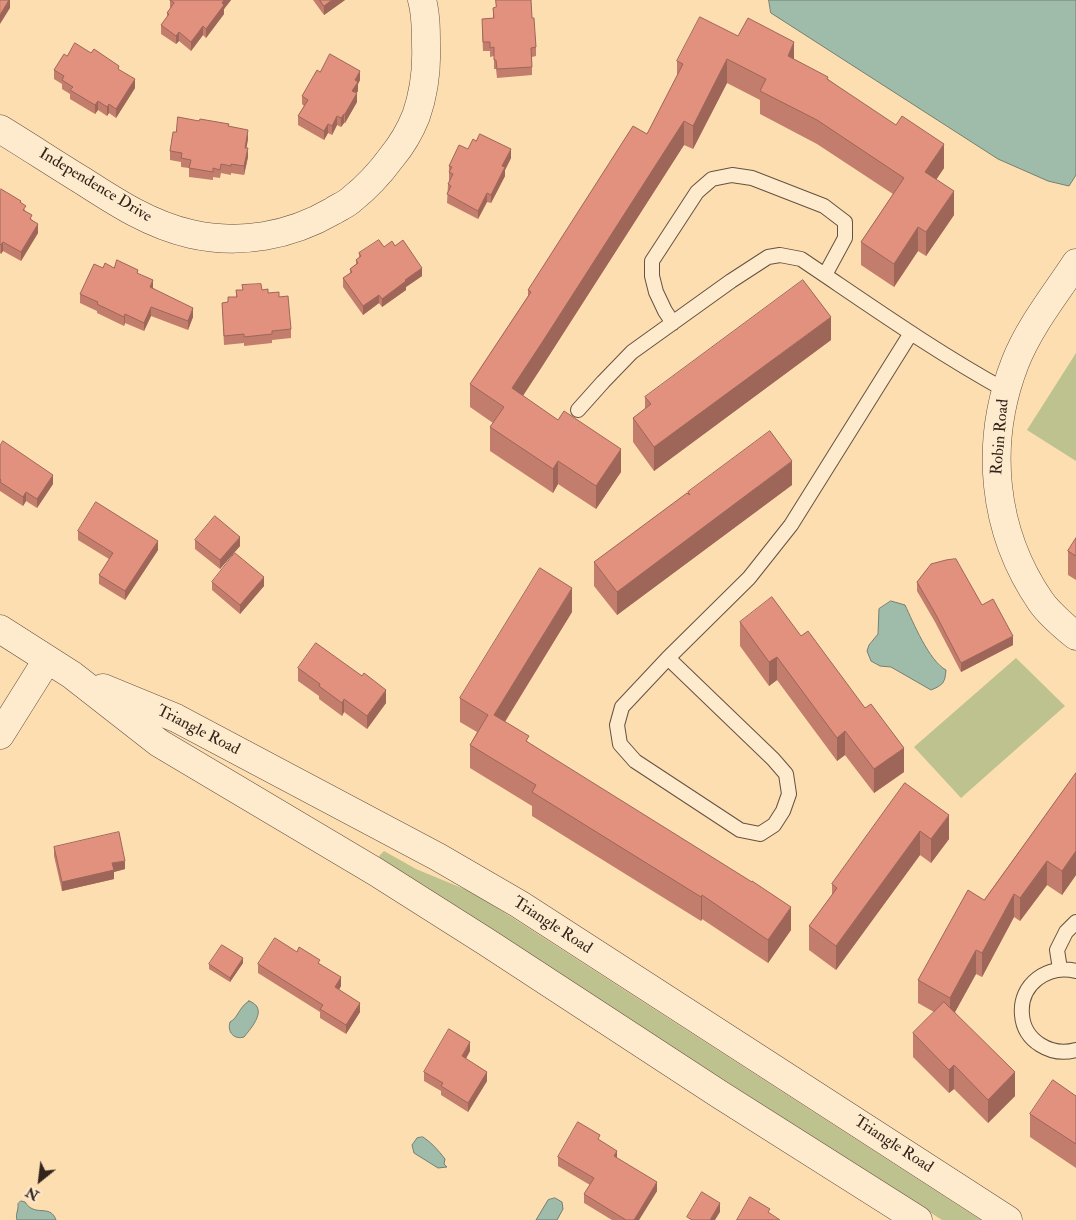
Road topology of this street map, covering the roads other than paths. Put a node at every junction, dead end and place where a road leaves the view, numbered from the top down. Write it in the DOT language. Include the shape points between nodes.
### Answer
graph roads {
  1 [pos="422,0"];
  2 [pos="0,128"];
  3 [pos="1076,263"];
  4 [pos="825,275"];
  5 [pos="674,322"];
  6 [pos="911,333"];
  7 [pos="1005,390"];
  8 [pos="578,410"];
  9 [pos="0,629"];
  10 [pos="1076,636"];
  11 [pos="668,658"];
  12 [pos="47,660"];
  13 [pos="72,675"];
  14 [pos="0,735"];
  15 [pos="1076,922"];
  16 [pos="1060,969"];
  17 [pos="1076,971"];
  18 [pos="1076,1050"];
  19 [pos="918,1220"];
  20 [pos="1008,1220"];
  1 -- 2 [label="street, Independence Drive" via="427,62 424,85 415,117 400,147 382,171 351,200 286,232 221,239 166,227 127,209"];
  3 -- 7 [label="street, Robin Road" via="1031,330"];
  4 -- 5 [label="lane" via="801,259 780,255 768,257"];
  4 -- 5 [label="lane" via="846,238 845,222 824,206 752,178 732,175 712,179 697,192 652,261 656,292"];
  4 -- 6 [label="lane"];
  5 -- 8 [label="lane" via="632,352"];
  6 -- 7 [label="lane"];
  6 -- 11 [label="lane" via="791,525 749,578"];
  7 -- 10 [label="street, Robin Road" via="996,460 998,496 1007,532 1021,568 1042,603"];
  9 -- 12 [label="street, Triangle Road"];
  11 -- 11 [label="lane" via="622,707 617,725 620,744 634,761 732,825 760,834 774,825 783,812 788,794 786,774"];
  12 -- 13 [label="street, Triangle Road"];
  12 -- 14 [label="street"];
  13 -- 19 [label="street, Triangle Road" via="159,743 432,907"];
  13 -- 20 [label="street, Triangle Road" via="176,718 438,857 519,904"];
  15 -- 16 [label="lane" via="1066,932 1057,950"];
  16 -- 17 [label="lane"];
  16 -- 18 [label="lane" via="1036,979 1027,990 1022,1015 1025,1028 1042,1047 1055,1052"];
}
